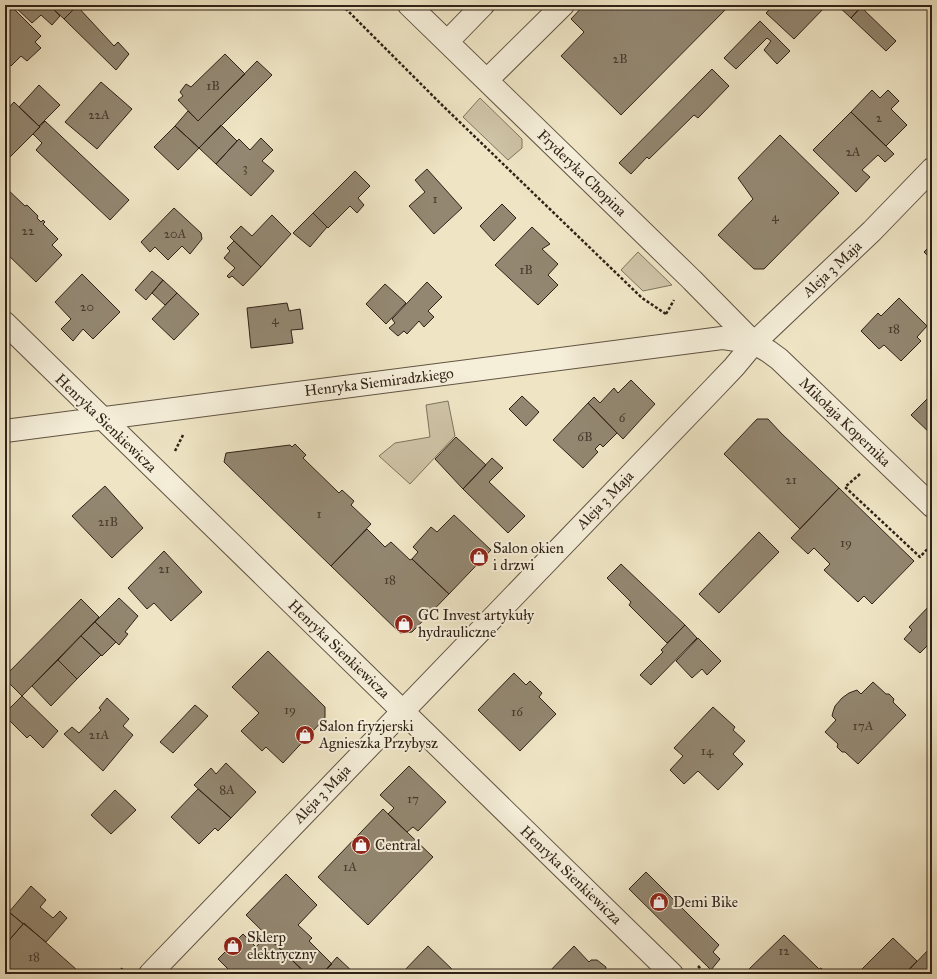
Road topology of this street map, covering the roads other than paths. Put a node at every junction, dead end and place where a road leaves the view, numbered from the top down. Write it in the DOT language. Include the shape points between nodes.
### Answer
graph roads {
  1 [pos="409,5"];
  2 [pos="483,5"];
  3 [pos="563,5"];
  4 [pos="447,42"];
  5 [pos="487,80"];
  6 [pos="932,169"];
  7 [pos="5,323"];
  8 [pos="754,343"];
  9 [pos="101,418"];
  10 [pos="5,431"];
  11 [pos="932,506"];
  12 [pos="403,711"];
  13 [pos="150,974"];
  14 [pos="672,974"];
  1 -- 4 [label="street, Fryderyka Chopina"];
  2 -- 4 [label="street"];
  3 -- 5 [label="street"];
  4 -- 5 [label="street, Fryderyka Chopina"];
  5 -- 8 [label="street, Fryderyka Chopina"];
  6 -- 8 [label="street, Aleja 3 Maja" via="872,231"];
  7 -- 9 [label="street, Henryka Sienkiewicza"];
  8 -- 9 [label="street, Henryka Siemiradzkiego" via="722,338"];
  8 -- 11 [label="street, Mikołaja Kopernika" via="779,359"];
  8 -- 12 [label="street, Aleja 3 Maja" via="734,367"];
  9 -- 10 [label="street, Henryka Siemiradzkiego"];
  9 -- 12 [label="street, Henryka Sienkiewicza"];
  12 -- 13 [label="street, Aleja 3 Maja"];
  12 -- 14 [label="street, Henryka Sienkiewicza"];
}
